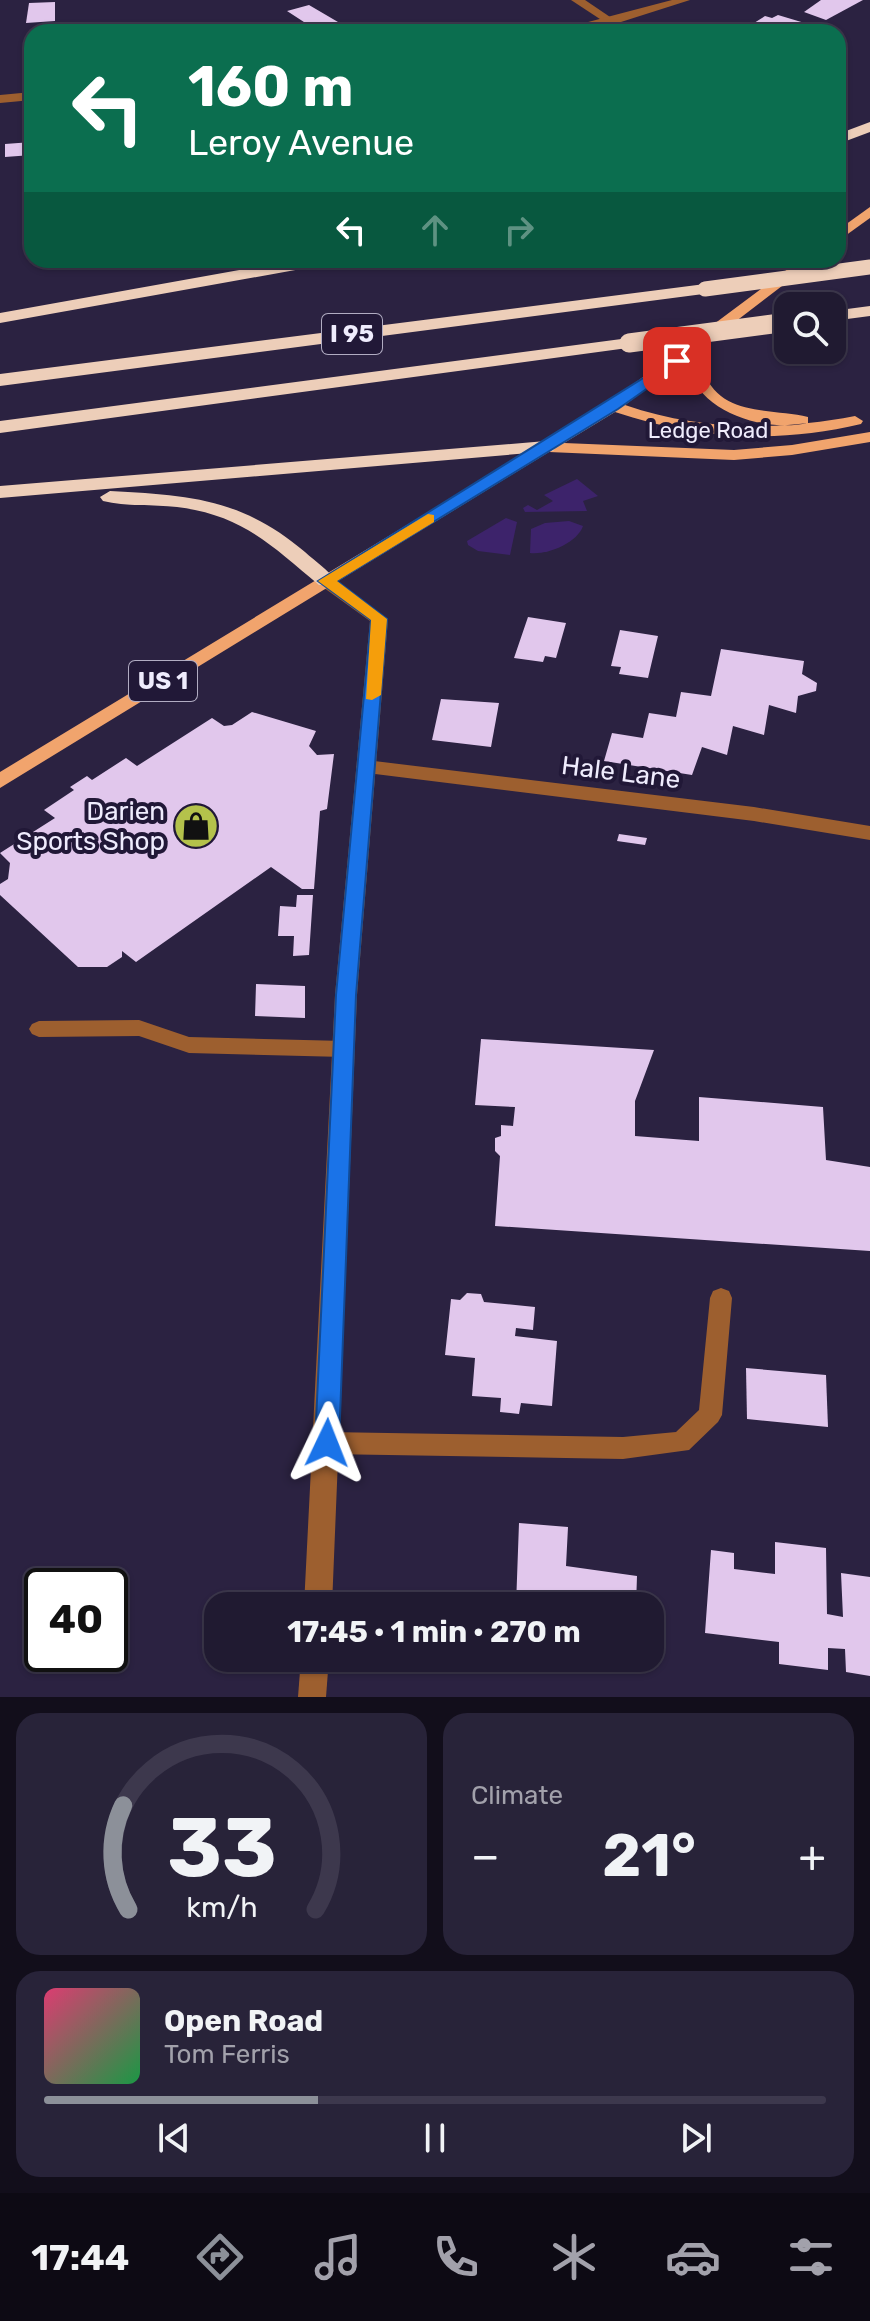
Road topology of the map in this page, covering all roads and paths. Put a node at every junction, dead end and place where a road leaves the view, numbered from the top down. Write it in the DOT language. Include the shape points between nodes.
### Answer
graph roads {
  1 [pos="577,0"];
  2 [pos="684,0"];
  3 [pos="600,24"];
  4 [pos="608,24"];
  5 [pos="24,97"];
  6 [pos="0,99"];
  7 [pos="870,127"];
  8 [pos="846,136"];
  9 [pos="870,211"];
  10 [pos="846,230"];
  11 [pos="870,267"];
  12 [pos="278,268"];
  13 [pos="799,268"];
  14 [pos="870,311"];
  15 [pos="846,314"];
  16 [pos="0,318"];
  17 [pos="774,324"];
  18 [pos="694,349"];
  19 [pos="0,380"];
  20 [pos="613,406"];
  21 [pos="862,420"];
  22 [pos="0,427"];
  23 [pos="870,437"];
  24 [pos="546,447"];
  25 [pos="0,494"];
  26 [pos="326,581"];
  27 [pos="366,767"];
  28 [pos="0,781"];
  29 [pos="870,833"];
  30 [pos="39,1029"];
  31 [pos="344,1049"];
  32 [pos="721,1298"];
  33 [pos="327,1443"];
  34 [pos="319,1592"];
  35 [pos="314,1672"];
  36 [pos="312,1697"];
  1 -- 3 [label="street"];
  2 -- 4 [label="street"];
  5 -- 6 [label="street"];
  7 -- 8 [label="highway"];
  9 -- 10 [label="main road"];
  11 -- 19 [label="highway, I 95, bridge"];
  12 -- 16 [label="highway"];
  13 -- 18 [label="main road, US 1"];
  14 -- 15 [label="highway"];
  17 -- 22 [label="highway, I 95, bridge"];
  18 -- 20 [label="main road, US 1"];
  18 -- 21 [label="main road, Ledge Road" via="703,387 731,409 766,419"];
  20 -- 21 [label="main road, Ledge Road" via="662,423 718,433 796,432"];
  20 -- 24 [label="main road, US 1"];
  23 -- 24 [label="main road, Ledge Road" via="734,455"];
  24 -- 25 [label="highway"];
  24 -- 26 [label="main road, US 1"];
  25 -- 26 [label="highway" via="129,498 212,508 268,532"];
  26 -- 27 [label="street" via="379,619"];
  26 -- 28 [label="main road, US 1"];
  27 -- 29 [label="street, Hale Lane"];
  27 -- 31 [label="street"];
  30 -- 31 [label="lane" via="139,1028 189,1045"];
  31 -- 33 [label="street"];
  32 -- 33 [label="lane" via="710,1415 681,1442 623,1448"];
  33 -- 34 [label="street"];
  35 -- 36 [label="street"];
}
